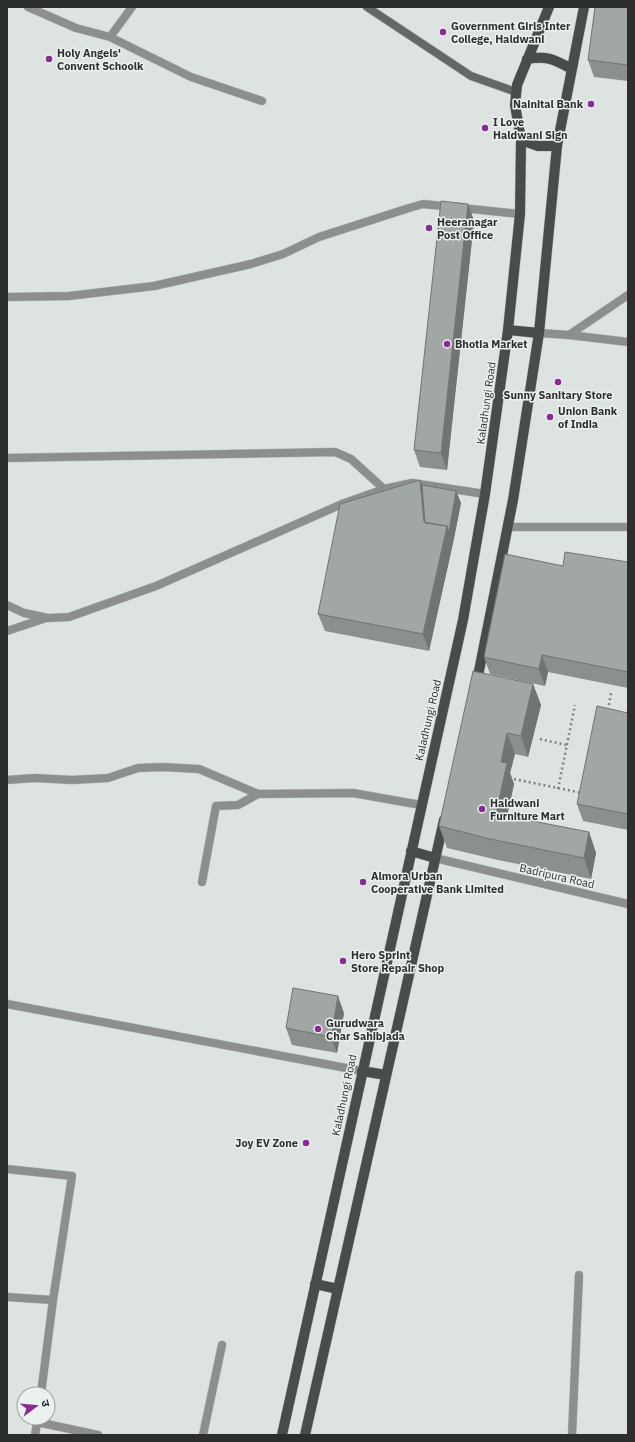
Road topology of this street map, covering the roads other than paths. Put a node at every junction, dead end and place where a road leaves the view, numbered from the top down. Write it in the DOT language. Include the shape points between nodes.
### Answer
graph roads {
  1 [pos="28,7"];
  2 [pos="132,7"];
  3 [pos="367,7"];
  4 [pos="549,7"];
  5 [pos="584,7"];
  6 [pos="110,37"];
  7 [pos="527,59"];
  8 [pos="572,69"];
  9 [pos="516,92"];
  10 [pos="262,101"];
  11 [pos="521,140"];
  12 [pos="557,146"];
  13 [pos="520,214"];
  14 [pos="628,295"];
  15 [pos="7,297"];
  16 [pos="508,330"];
  17 [pos="539,333"];
  18 [pos="569,335"];
  19 [pos="628,342"];
  20 [pos="7,458"];
  21 [pos="384,489"];
  22 [pos="485,494"];
  23 [pos="508,527"];
  24 [pos="628,527"];
  25 [pos="7,605"];
  26 [pos="48,618"];
  27 [pos="7,631"];
  28 [pos="473,698"];
  29 [pos="7,780"];
  30 [pos="258,794"];
  31 [pos="421,805"];
  32 [pos="446,812"];
  33 [pos="411,851"];
  34 [pos="435,858"];
  35 [pos="202,882"];
  36 [pos="628,904"];
  37 [pos="7,1004"];
  38 [pos="362,1071"];
  39 [pos="386,1075"];
  40 [pos="7,1168"];
  41 [pos="579,1275"];
  42 [pos="315,1284"];
  43 [pos="338,1289"];
  44 [pos="7,1297"];
  45 [pos="53,1300"];
  46 [pos="222,1345"];
  47 [pos="42,1386"];
  48 [pos="56,1425"];
  49 [pos="98,1435"];
  50 [pos="203,1435"];
  51 [pos="282,1435"];
  52 [pos="305,1435"];
  53 [pos="572,1435"];
  1 -- 6 [label="street" via="76,28"];
  2 -- 6 [label="street"];
  3 -- 9 [label="street" via="472,76"];
  4 -- 7 [label="main road, Kaladhungi Road"];
  5 -- 8 [label="main road"];
  6 -- 10 [label="street" via="191,77"];
  7 -- 8 [label="main road" via="552,58"];
  7 -- 9 [label="main road, Kaladhungi Road" via="516,85"];
  8 -- 12 [label="main road"];
  9 -- 11 [label="main road, Kaladhungi Road" via="515,105"];
  11 -- 12 [label="main road" via="538,146"];
  11 -- 13 [label="main road, Kaladhungi Road"];
  12 -- 17 [label="main road"];
  13 -- 15 [label="street" via="423,204 319,238 251,264 154,286 69,296"];
  13 -- 16 [label="main road, Kaladhungi Road"];
  14 -- 18 [label="street"];
  16 -- 17 [label="main road"];
  16 -- 22 [label="main road, Kaladhungi Road"];
  17 -- 18 [label="street"];
  17 -- 23 [label="main road"];
  18 -- 19 [label="street"];
  20 -- 21 [label="street" via="336,452 352,459"];
  21 -- 22 [label="street" via="412,483"];
  21 -- 26 [label="street" via="342,504 156,586 69,617"];
  22 -- 31 [label="main road, Kaladhungi Road" via="463,620"];
  23 -- 24 [label="street"];
  23 -- 28 [label="main road"];
  25 -- 26 [label="street" via="24,613"];
  26 -- 27 [label="street"];
  29 -- 30 [label="street" via="108,778 138,768 199,769"];
  30 -- 31 [label="street" via="353,794"];
  30 -- 35 [label="street" via="238,805 216,806"];
  31 -- 33 [label="main road, Kaladhungi Road"];
  32 -- 34 [label="main road"];
  33 -- 34 [label="main road"];
  33 -- 38 [label="main road, Kaladhungi Road"];
  34 -- 36 [label="street, Badripura Road"];
  34 -- 39 [label="main road"];
  37 -- 38 [label="street"];
  38 -- 39 [label="main road"];
  38 -- 42 [label="main road, Kaladhungi Road"];
  39 -- 43 [label="main road"];
  40 -- 45 [label="street" via="72,1176"];
  41 -- 53 [label="street"];
  42 -- 43 [label="main road"];
  42 -- 51 [label="main road, Kaladhungi Road"];
  43 -- 52 [label="main road"];
  44 -- 45 [label="street"];
  45 -- 47 [label="street"];
  46 -- 50 [label="street"];
  48 -- 49 [label="street"];
}
